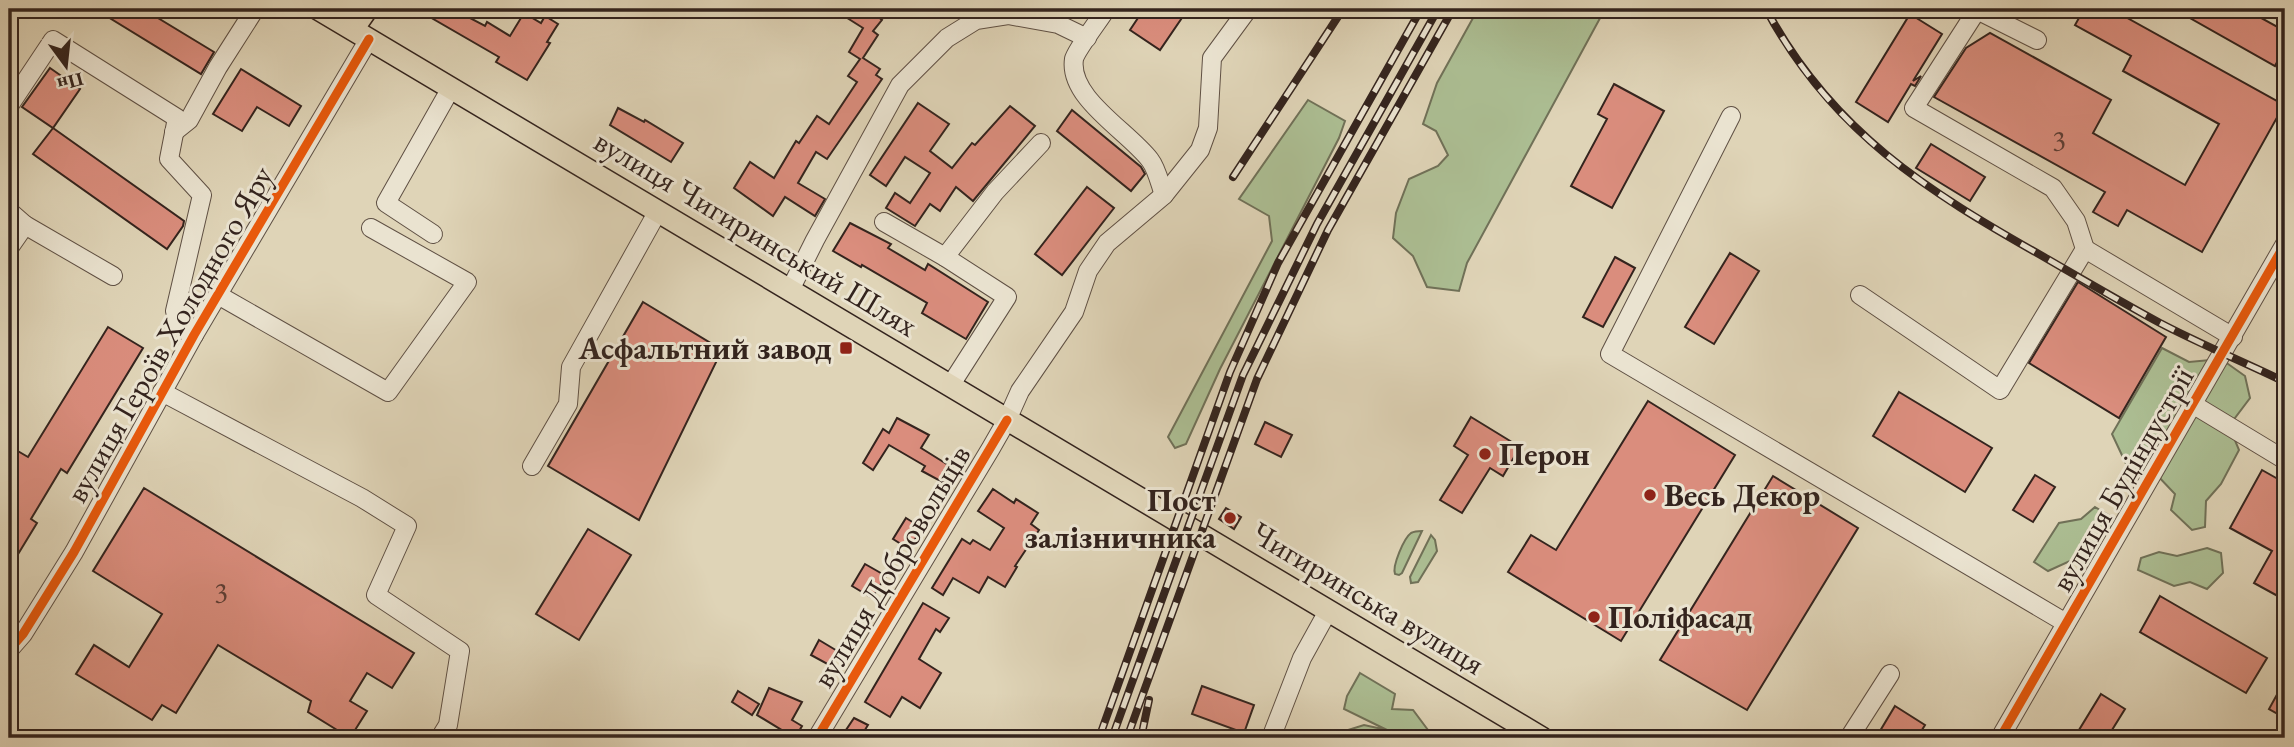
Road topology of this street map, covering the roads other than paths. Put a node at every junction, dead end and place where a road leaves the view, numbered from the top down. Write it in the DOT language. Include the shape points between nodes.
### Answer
graph roads {
  1 [pos="255,9"];
  2 [pos="318,9"];
  3 [pos="367,9"];
  4 [pos="1107,9"];
  5 [pos="1248,9"];
  6 [pos="361,34"];
  7 [pos="1087,38"];
  8 [pos="2038,40"];
  9 [pos="451,88"];
  10 [pos="9,106"];
  11 [pos="1731,116"];
  12 [pos="174,132"];
  13 [pos="1041,144"];
  14 [pos="1164,195"];
  15 [pos="9,211"];
  16 [pos="658,211"];
  17 [pos="884,222"];
  18 [pos="25,225"];
  19 [pos="371,228"];
  20 [pos="433,234"];
  21 [pos="9,248"];
  22 [pos="2085,249"];
  23 [pos="2282,256"];
  24 [pos="946,257"];
  25 [pos="113,276"];
  26 [pos="790,290"];
  27 [pos="218,295"];
  28 [pos="1860,295"];
  29 [pos="194,335"];
  30 [pos="2233,337"];
  31 [pos="950,386"];
  32 [pos="162,392"];
  33 [pos="2194,405"];
  34 [pos="1007,420"];
  35 [pos="2285,460"];
  36 [pos="532,466"];
  37 [pos="1162,511"];
  38 [pos="1328,611"];
  39 [pos="2066,623"];
  40 [pos="14,638"];
  41 [pos="9,665"];
  42 [pos="1889,674"];
  43 [pos="440,738"];
  44 [pos="817,738"];
  45 [pos="1271,738"];
  46 [pos="1542,738"];
  47 [pos="1849,738"];
  48 [pos="2000,738"];
  1 -- 12 [label="street" via="189,120"];
  2 -- 6 [label="main road, вулиця Чигиринський Шлях"];
  3 -- 6 [label="main road, вулиця Героїв Холодного Яру"];
  4 -- 7 [label="street"];
  5 -- 14 [label="street, вулиця Добровольців" via="1212,58 1208,128 1200,150"];
  6 -- 9 [label="main road, вулиця Чигиринський Шлях"];
  6 -- 27 [label="street, вулиця Героїв Холодного Яру"];
  7 -- 14 [label="street" via="1074,58 1076,83 1152,163"];
  7 -- 26 [label="street" via="1058,24 1008,15 976,20 947,38 900,85"];
  8 -- 22 [label="street" via="1977,10 1914,108 2053,188 2076,221"];
  9 -- 16 [label="main road, вулиця Чигиринський Шлях"];
  9 -- 20 [label="street" via="386,203"];
  10 -- 12 [label="street" via="53,40 177,118"];
  11 -- 39 [label="street" via="1610,354"];
  12 -- 29 [label="street" via="169,159 202,195 175,311 181,327"];
  13 -- 24 [label="street" via="995,192"];
  14 -- 34 [label="street, вулиця Добровольців" via="1107,243 1088,271 1074,312 1020,391"];
  15 -- 18 [label="street"];
  16 -- 26 [label="main road, вулиця Чигиринський Шлях"];
  16 -- 36 [label="street" via="571,367 568,404"];
  17 -- 24 [label="street"];
  18 -- 21 [label="street"];
  18 -- 25 [label="street"];
  19 -- 27 [label="street" via="467,282 388,391"];
  22 -- 28 [label="street" via="2000,390"];
  22 -- 30 [label="street"];
  23 -- 30 [label="street, вулиця Будіндустрії"];
  24 -- 31 [label="street" via="1007,297"];
  26 -- 31 [label="main road, вулиця Чигиринський Шлях"];
  27 -- 29 [label="street, вулиця Героїв Холодного Яру"];
  29 -- 32 [label="street, вулиця Героїв Холодного Яру"];
  30 -- 33 [label="street, вулиця Будіндустрії"];
  31 -- 34 [label="main road, вулиця Чигиринський Шлях"];
  32 -- 40 [label="street, вулиця Героїв Холодного Яру" via="74,552"];
  32 -- 43 [label="street" via="407,526 376,595 460,651 448,725"];
  33 -- 35 [label="street"];
  33 -- 39 [label="street, вулиця Будіндустрії"];
  34 -- 37 [label="main road, вулиця Чигиринський Шлях"];
  34 -- 44 [label="street, вулиця Добровольців"];
  37 -- 38 [label="main road, Чигиринська вулиця"];
  38 -- 45 [label="street" via="1302,658"];
  38 -- 46 [label="main road, Чигиринська вулиця"];
  39 -- 48 [label="street, вулиця Будіндустрії"];
  40 -- 41 [label="street, вулиця Героїв Холодного Яру"];
  42 -- 47 [label="street"];
}
